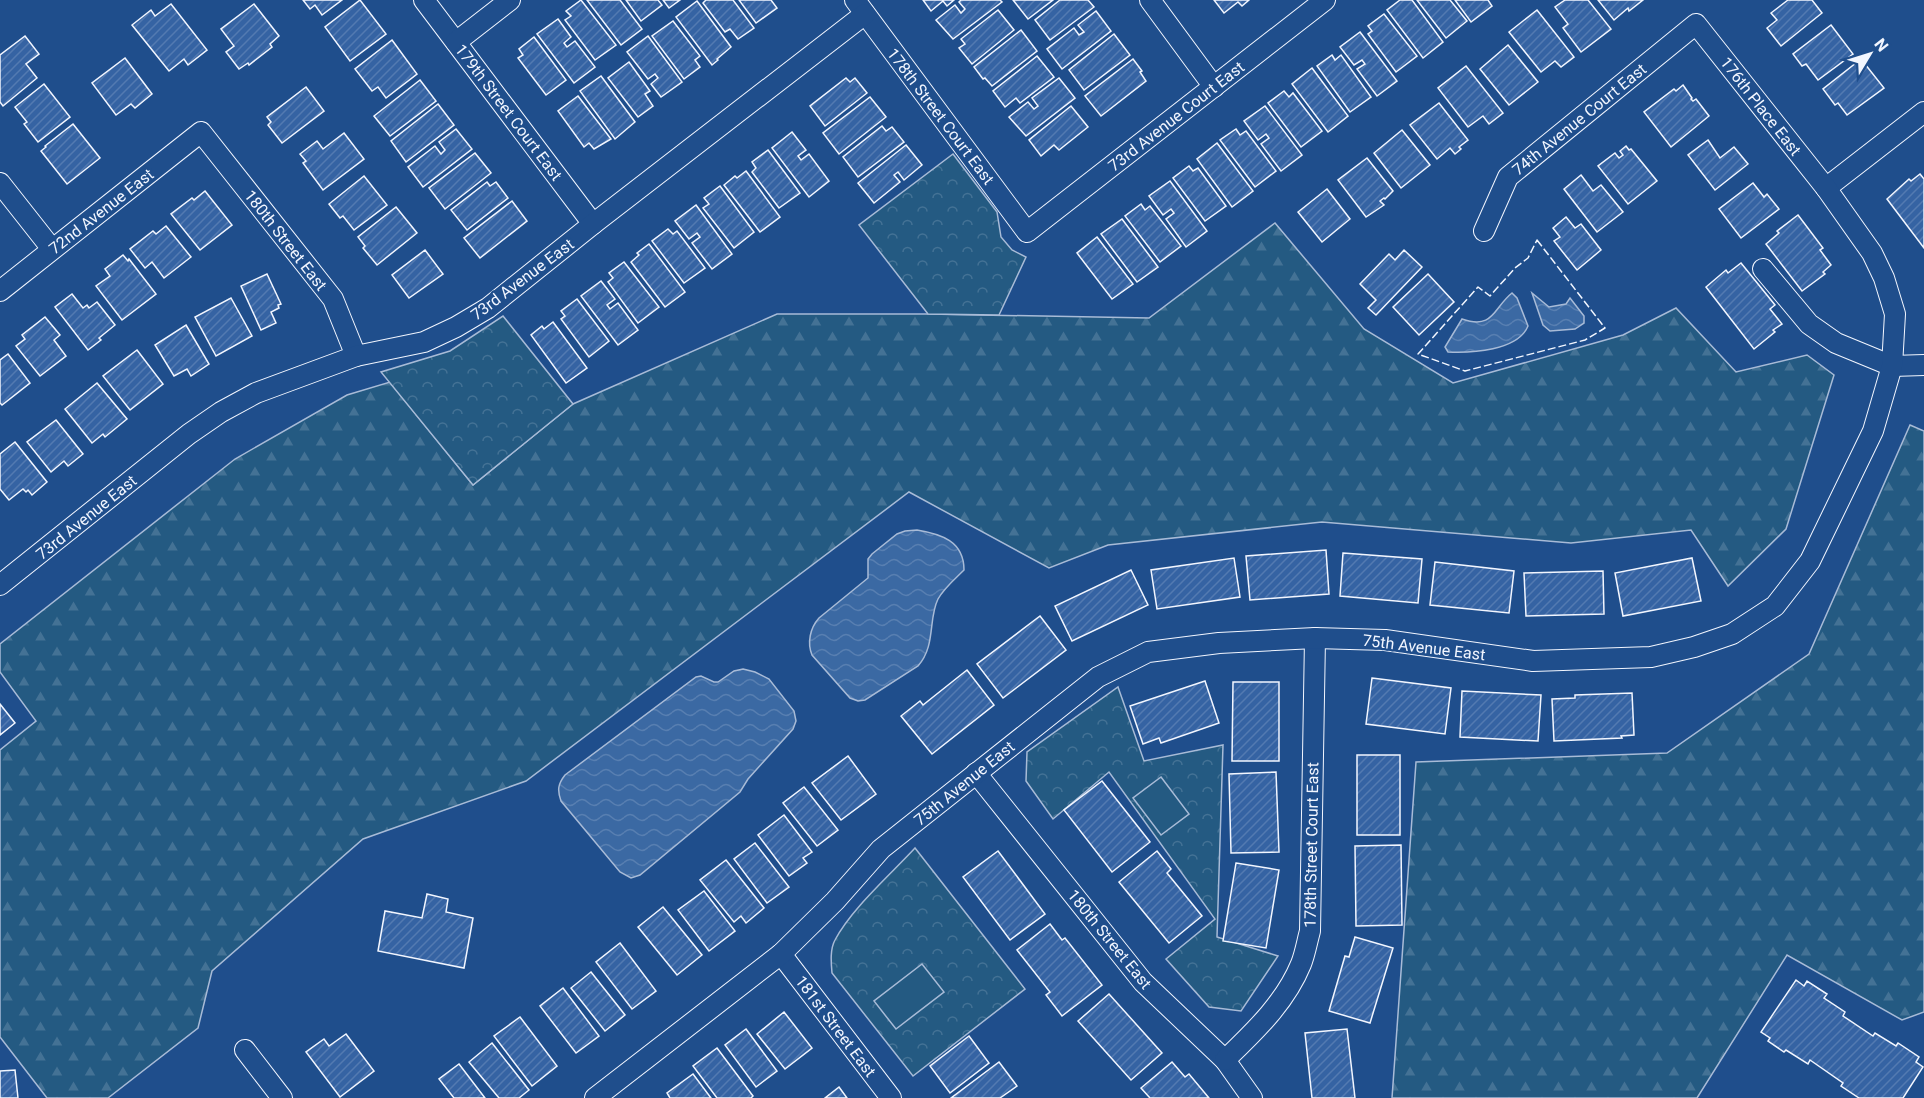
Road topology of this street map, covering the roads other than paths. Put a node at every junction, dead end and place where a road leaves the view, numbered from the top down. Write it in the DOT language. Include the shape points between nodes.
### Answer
graph roads {
  1 [pos="424,0"];
  2 [pos="510,0"];
  3 [pos="1150,0"];
  4 [pos="1325,0"];
  5 [pos="860,7"];
  6 [pos="1696,24"];
  7 [pos="456,42"];
  8 [pos="1214,87"];
  9 [pos="1924,112"];
  10 [pos="201,132"];
  11 [pos="0,183"];
  12 [pos="1826,188"];
  13 [pos="593,224"];
  14 [pos="1484,231"];
  15 [pos="1027,232"];
  16 [pos="52,249"];
  17 [pos="1763,269"];
  18 [pos="0,291"];
  19 [pos="356,356"];
  20 [pos="1924,365"];
  21 [pos="1892,366"];
  22 [pos="0,585"];
  23 [pos="1315,638"];
  24 [pos="976,773"];
  25 [pos="781,954"];
  26 [pos="245,1050"];
  27 [pos="1225,1060"];
  28 [pos="282,1098"];
  29 [pos="595,1098"];
  30 [pos="891,1098"];
  31 [pos="1252,1098"];
  1 -- 7 [label="street, 179th Street Court East"];
  2 -- 7 [label="street"];
  3 -- 8 [label="street"];
  4 -- 8 [label="street, 73rd Avenue Court East"];
  5 -- 13 [label="street, 73rd Avenue East"];
  5 -- 15 [label="street, 178th Street Court East"];
  6 -- 12 [label="street, 176th Place East"];
  6 -- 14 [label="street, 74th Avenue Court East" via="1508,177"];
  7 -- 13 [label="street, 179th Street Court East"];
  8 -- 15 [label="street, 73rd Avenue Court East"];
  9 -- 12 [label="street"];
  10 -- 16 [label="street, 72nd Avenue East"];
  10 -- 19 [label="street, 180th Street East" via="333,299"];
  11 -- 16 [label="street"];
  12 -- 21 [label="street, 75th Avenue East" via="1872,253 1884,278 1895,314"];
  13 -- 19 [label="street, 73rd Avenue East" via="488,308 456,327 424,342"];
  16 -- 18 [label="street, 72nd Avenue East"];
  17 -- 21 [label="street" via="1809,324 1836,343"];
  19 -- 22 [label="street, 73rd Avenue East" via="256,393 221,412"];
  20 -- 21 [label="street"];
  21 -- 23 [label="street, 75th Avenue East" via="1873,431 1810,561 1774,606 1732,633 1651,657 1533,661 1385,640"];
  23 -- 24 [label="street, 75th Avenue East" via="1219,643 1148,652 1098,677"];
  23 -- 27 [label="street, 178th Street Court East" via="1310,932 1302,963 1283,997"];
  24 -- 25 [label="street, 75th Avenue East" via="881,849"];
  24 -- 27 [label="street, 180th Street East" via="1143,982"];
  25 -- 29 [label="street, 75th Avenue East"];
  25 -- 30 [label="street, 181st Street East"];
  26 -- 28 [label="street"];
  27 -- 31 [label="street, 180th Street East"];
}
